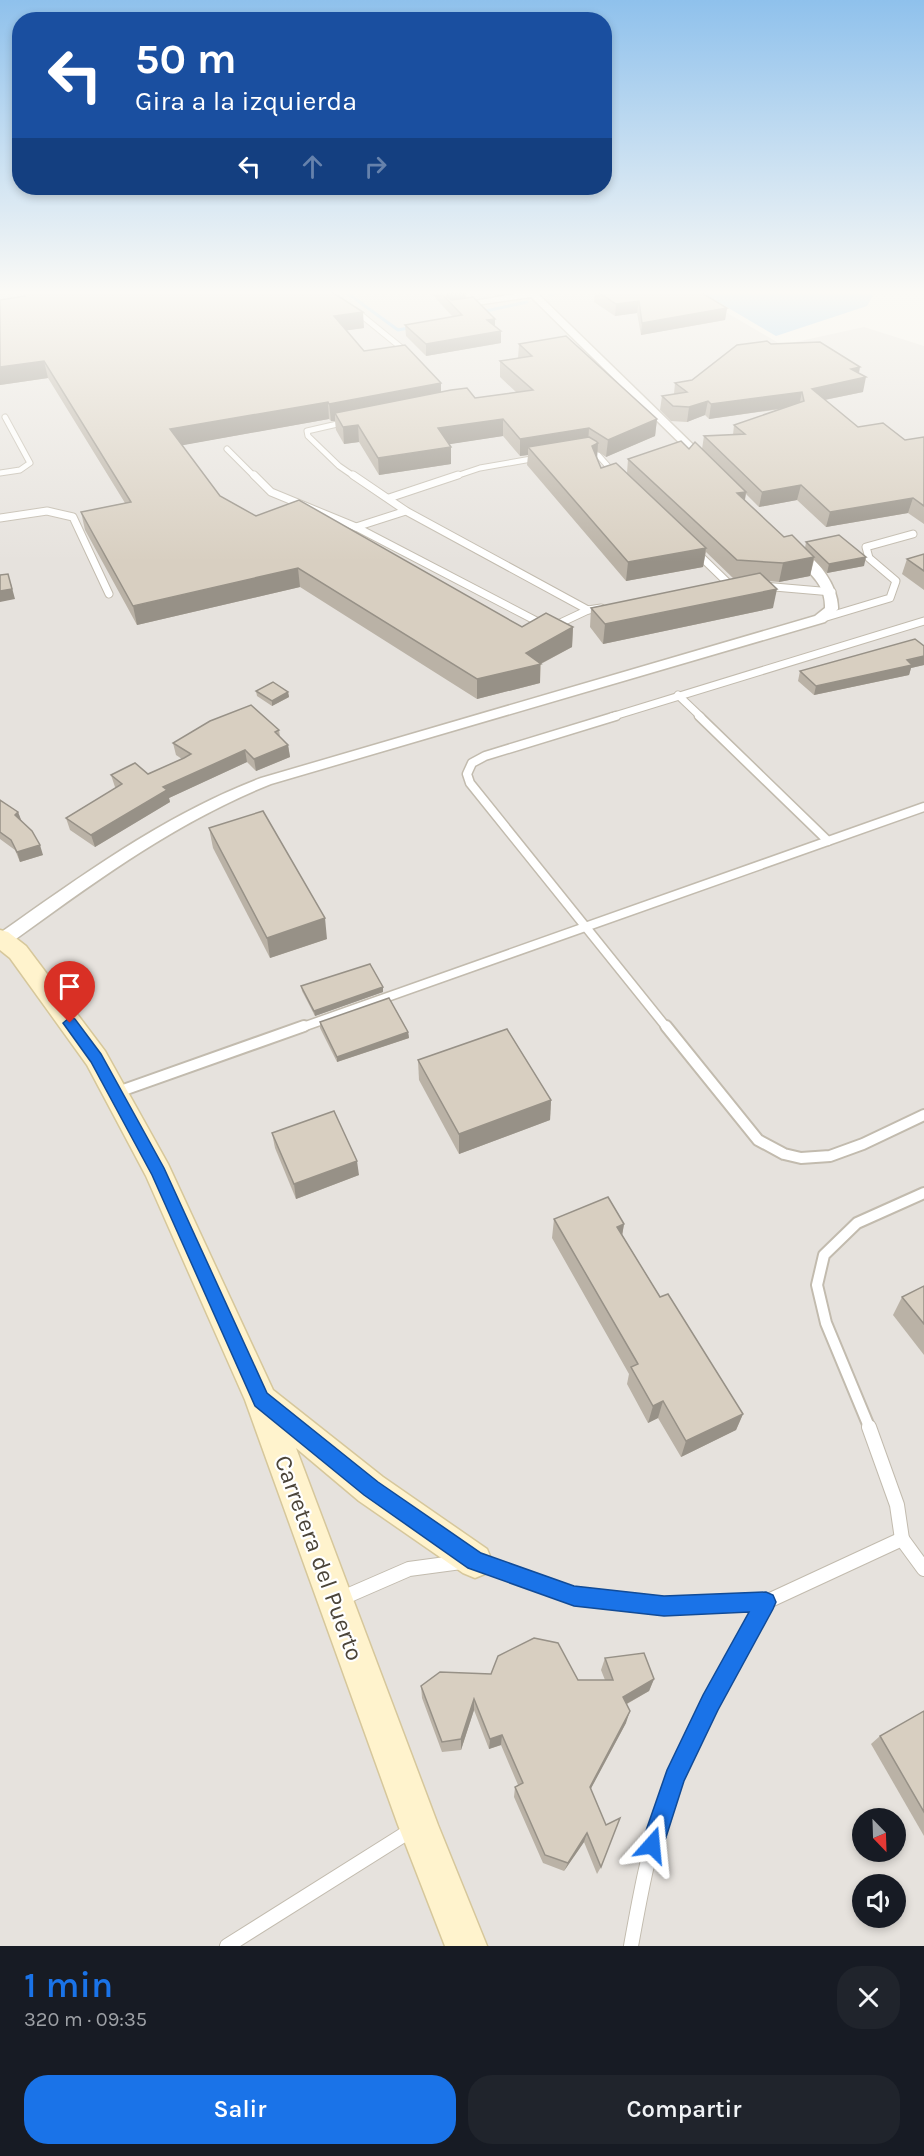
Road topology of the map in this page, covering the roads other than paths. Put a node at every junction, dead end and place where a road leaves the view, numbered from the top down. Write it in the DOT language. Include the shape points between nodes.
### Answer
graph roads {
  1 [pos="622,381"];
  2 [pos="5,417"];
  3 [pos="356,420"];
  4 [pos="227,449"];
  5 [pos="577,452"];
  6 [pos="542,457"];
  7 [pos="0,473"];
  8 [pos="717,473"];
  9 [pos="622,481"];
  10 [pos="388,498"];
  11 [pos="406,512"];
  12 [pos="0,518"];
  13 [pos="356,527"];
  14 [pos="913,534"];
  15 [pos="784,540"];
  16 [pos="687,544"];
  17 [pos="718,583"];
  18 [pos="728,583"];
  19 [pos="738,584"];
  20 [pos="750,585"];
  21 [pos="832,592"];
  22 [pos="109,594"];
  23 [pos="609,606"];
  24 [pos="588,610"];
  25 [pos="820,619"];
  26 [pos="924,621"];
  27 [pos="678,696"];
  28 [pos="924,807"];
  29 [pos="828,842"];
  30 [pos="586,926"];
  31 [pos="2,939"];
  32 [pos="115,1093"];
  33 [pos="924,1115"];
  34 [pos="924,1193"];
  35 [pos="261,1399"];
  36 [pos="902,1539"];
  37 [pos="475,1561"];
  38 [pos="924,1569"];
  39 [pos="335,1602"];
  40 [pos="766,1602"];
  41 [pos="418,1826"];
  42 [pos="233,1944"];
  43 [pos="466,1946"];
  44 [pos="631,1946"];
  1 -- 8 [label="street"];
  2 -- 7 [label="lane" via="30,463 20,470"];
  3 -- 10 [label="lane" via="312,428 307,431 308,436 343,469"];
  4 -- 13 [label="lane" via="271,492"];
  5 -- 9 [label="lane" via="588,450 598,455"];
  6 -- 10 [label="lane" via="480,468"];
  10 -- 11 [label="lane"];
  11 -- 13 [label="lane"];
  11 -- 24 [label="lane"];
  12 -- 22 [label="lane" via="44,512 73,517"];
  13 -- 24 [label="lane" via="546,626"];
  14 -- 25 [label="lane" via="866,547 869,558 896,581 890,598"];
  15 -- 21 [label="street"];
  16 -- 18 [label="lane"];
  17 -- 18 [label="lane"];
  18 -- 19 [label="lane"];
  20 -- 21 [label="lane"];
  21 -- 25 [label="street" via="831,609"];
  23 -- 24 [label="lane"];
  25 -- 31 [label="street" via="216,799 149,835"];
  26 -- 27 [label="lane"];
  27 -- 29 [label="lane"];
  27 -- 30 [label="lane" via="485,756 472,763 467,774 470,783"];
  28 -- 29 [label="lane"];
  29 -- 30 [label="lane"];
  30 -- 32 [label="lane"];
  30 -- 33 [label="lane" via="758,1140 777,1152 803,1159 829,1157"];
  31 -- 32 [label="main road, Carretera del Puerto" via="18,952 96,1058"];
  32 -- 35 [label="main road, Carretera del Puerto" via="158,1173"];
  34 -- 36 [label="lane" via="857,1223 824,1255 818,1285 826,1323 882,1459 897,1505"];
  35 -- 37 [label="main road" via="371,1489"];
  35 -- 39 [label="main road, Carretera del Puerto"];
  36 -- 38 [label="lane"];
  36 -- 40 [label="lane"];
  37 -- 39 [label="lane" via="410,1569"];
  37 -- 40 [label="lane" via="574,1596 664,1606"];
  39 -- 41 [label="main road, Carretera del Puerto"];
  40 -- 44 [label="lane" via="710,1702 674,1778 645,1867"];
  41 -- 42 [label="lane"];
  41 -- 43 [label="main road, Carretera del Puerto"];
}
